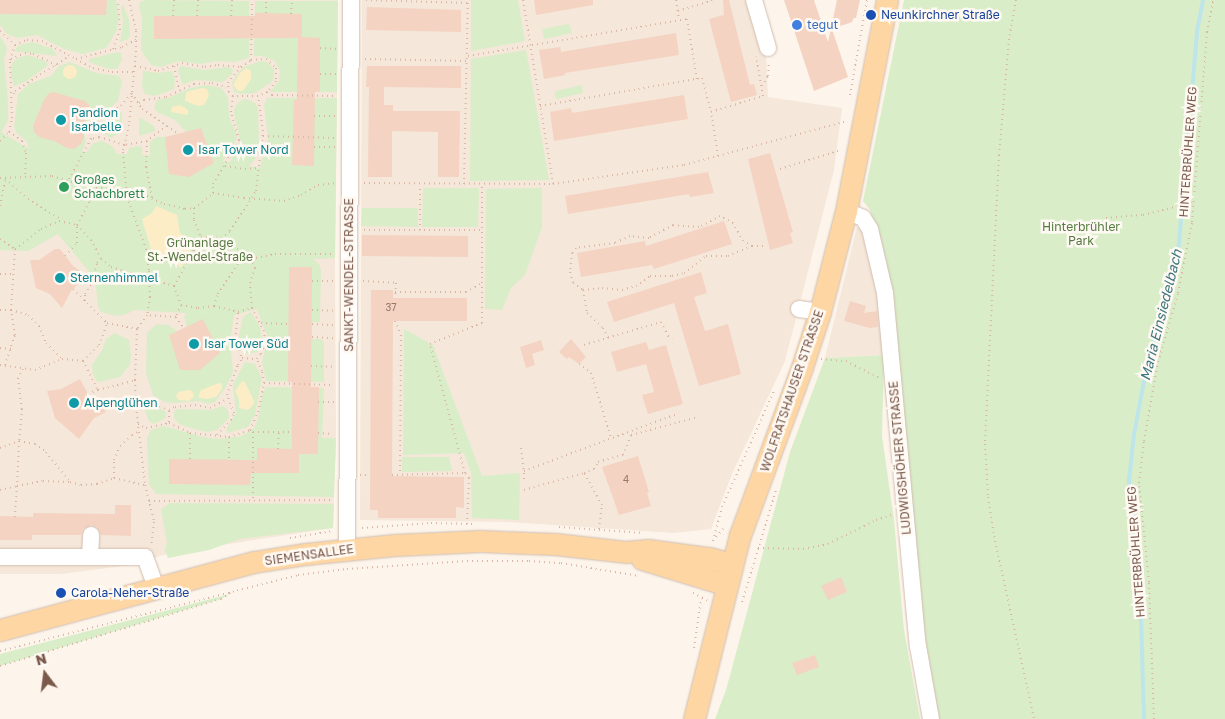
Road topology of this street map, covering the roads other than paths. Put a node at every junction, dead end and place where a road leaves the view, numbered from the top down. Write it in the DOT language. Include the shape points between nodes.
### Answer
graph roads {
  1 [pos="351,0"];
  2 [pos="754,0"];
  3 [pos="887,0"];
  4 [pos="762,50"];
  5 [pos="846,210"];
  6 [pos="799,309"];
  7 [pos="820,312"];
  8 [pos="90,535"];
  9 [pos="347,550"];
  10 [pos="626,552"];
  11 [pos="0,557"];
  12 [pos="90,557"];
  13 [pos="732,564"];
  14 [pos="727,585"];
  15 [pos="156,588"];
  16 [pos="0,630"];
  17 [pos="694,719"];
  18 [pos="931,719"];
  1 -- 9 [label="street, SANKT-WENDEL-STRASSE" via="345,54 350,183"];
  2 -- 4 [label="street"];
  3 -- 5 [label="main road, WOLFRATSHAUSER STRASSE"];
  5 -- 7 [label="main road, WOLFRATSHAUSER STRASSE"];
  5 -- 18 [label="street, LUDWIGSHÖHER STRASSE" via="863,218 870,229 885,293 918,646"];
  6 -- 7 [label="street"];
  7 -- 13 [label="main road, WOLFRATSHAUSER STRASSE"];
  8 -- 12 [label="street"];
  9 -- 10 [label="main road, SIEMENSALLEE" via="480,541 555,544"];
  9 -- 15 [label="main road, SIEMENSALLEE" via="254,562"];
  10 -- 13 [label="main road, SIEMENSALLEE" via="648,550"];
  10 -- 14 [label="main road, SIEMENSALLEE"];
  11 -- 12 [label="street"];
  12 -- 15 [label="street" via="145,557"];
  13 -- 14 [label="main road, WOLFRATSHAUSER STRASSE"];
  14 -- 17 [label="main road, WOLFRATSHAUSER STRASSE"];
  15 -- 16 [label="main road, SIEMENSALLEE"];
}
